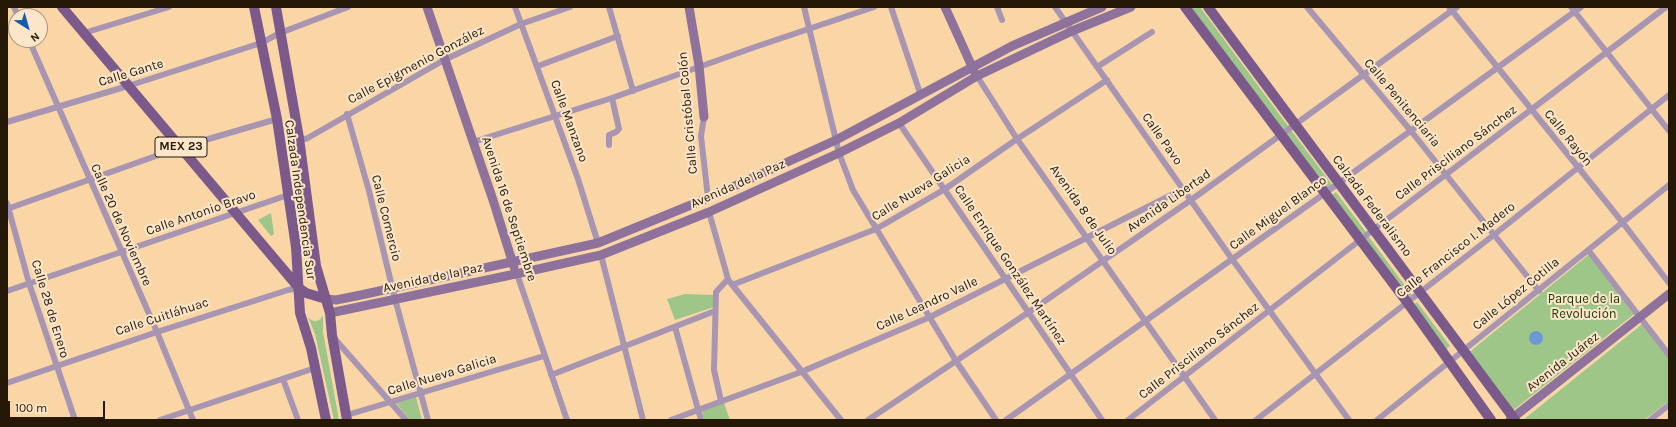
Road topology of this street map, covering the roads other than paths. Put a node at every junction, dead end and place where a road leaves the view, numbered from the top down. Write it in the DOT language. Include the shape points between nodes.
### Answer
graph roads {
  1 [pos="62,7"];
  2 [pos="169,7"];
  3 [pos="254,7"];
  4 [pos="276,7"];
  5 [pos="348,7"];
  6 [pos="426,7"];
  7 [pos="515,7"];
  8 [pos="570,7"];
  9 [pos="609,7"];
  10 [pos="689,7"];
  11 [pos="804,7"];
  12 [pos="874,7"];
  13 [pos="891,7"];
  14 [pos="945,7"];
  15 [pos="997,7"];
  16 [pos="1055,7"];
  17 [pos="1102,7"];
  18 [pos="1131,7"];
  19 [pos="1185,7"];
  20 [pos="1208,7"];
  21 [pos="1307,7"];
  22 [pos="1581,7"];
  23 [pos="1666,7"];
  24 [pos="1453,8"];
  25 [pos="1573,9"];
  26 [pos="1002,20"];
  27 [pos="1065,22"];
  28 [pos="521,24"];
  29 [pos="810,29"];
  30 [pos="1072,32"];
  31 [pos="1152,32"];
  32 [pos="280,33"];
  33 [pos="84,34"];
  34 [pos="618,36"];
  35 [pos="261,43"];
  36 [pos="32,48"];
  37 [pos="1607,52"];
  38 [pos="444,60"];
  39 [pos="538,66"];
  40 [pos="699,66"];
  41 [pos="971,67"];
  42 [pos="1097,67"];
  43 [pos="1498,68"];
  44 [pos="1364,75"];
  45 [pos="977,76"];
  46 [pos="1107,80"];
  47 [pos="128,86"];
  48 [pos="633,90"];
  49 [pos="1669,95"];
  50 [pos="921,96"];
  51 [pos="612,98"];
  52 [pos="58,107"];
  53 [pos="1651,108"];
  54 [pos="1532,110"];
  55 [pos="347,114"];
  56 [pos="555,116"];
  57 [pos="704,117"];
  58 [pos="277,119"];
  59 [pos="7,122"];
  60 [pos="899,123"];
  61 [pos="1295,125"];
  62 [pos="1411,131"];
  63 [pos="1669,131"];
  64 [pos="1281,134"];
  65 [pos="298,138"];
  66 [pos="1017,139"];
  67 [pos="836,140"];
  68 [pos="473,142"];
  69 [pos="609,145"];
  70 [pos="181,147"];
  71 [pos="839,153"];
  72 [pos="1578,167"];
  73 [pos="1446,174"];
  74 [pos="89,180"];
  75 [pos="1339,183"];
  76 [pos="1669,186"];
  77 [pos="945,189"];
  78 [pos="1183,189"];
  79 [pos="1325,193"];
  80 [pos="288,195"];
  81 [pos="708,198"];
  82 [pos="1191,200"];
  83 [pos="8,207"];
  84 [pos="709,212"];
  85 [pos="236,213"];
  86 [pos="1623,223"];
  87 [pos="876,229"];
  88 [pos="1373,230"];
  89 [pos="1495,234"];
  90 [pos="1087,238"];
  91 [pos="1360,240"];
  92 [pos="598,243"];
  93 [pos="1589,251"];
  94 [pos="121,252"];
  95 [pos="601,255"];
  96 [pos="1232,259"];
  97 [pos="1103,261"];
  98 [pos="513,262"];
  99 [pos="517,274"];
  100 [pos="728,279"];
  101 [pos="1006,279"];
  102 [pos="29,283"];
  103 [pos="1669,283"];
  104 [pos="732,285"];
  105 [pos="299,288"];
  106 [pos="393,288"];
  107 [pos="1539,290"];
  108 [pos="7,291"];
  109 [pos="1420,292"];
  110 [pos="1669,294"];
  111 [pos="326,299"];
  112 [pos="395,299"];
  113 [pos="1407,302"];
  114 [pos="1269,310"];
  115 [pos="715,311"];
  116 [pos="1029,312"];
  117 [pos="330,313"];
  118 [pos="930,316"];
  119 [pos="1640,317"];
  120 [pos="1145,322"];
  121 [pos="674,327"];
  122 [pos="157,332"];
  123 [pos="332,336"];
  124 [pos="625,346"];
  125 [pos="1464,351"];
  126 [pos="1669,355"];
  127 [pos="544,356"];
  128 [pos="956,361"];
  129 [pos="1450,362"];
  130 [pos="57,367"];
  131 [pos="315,368"];
  132 [pos="801,372"];
  133 [pos="1315,374"];
  134 [pos="551,375"];
  135 [pos="1072,375"];
  136 [pos="1184,376"];
  137 [pos="283,379"];
  138 [pos="7,383"];
  139 [pos="421,393"];
  140 [pos="721,401"];
  141 [pos="390,402"];
  142 [pos="1669,405"];
  143 [pos="698,409"];
  144 [pos="189,411"];
  145 [pos="347,418"];
  146 [pos="1513,419"];
  147 [pos="75,420"];
  148 [pos="160,420"];
  149 [pos="193,420"];
  150 [pos="298,420"];
  151 [pos="326,420"];
  152 [pos="406,420"];
  153 [pos="428,420"];
  154 [pos="567,420"];
  155 [pos="643,420"];
  156 [pos="671,420"];
  157 [pos="702,420"];
  158 [pos="841,420"];
  159 [pos="868,420"];
  160 [pos="996,420"];
  161 [pos="1006,420"];
  162 [pos="1102,420"];
  163 [pos="1128,420"];
  164 [pos="1215,420"];
  165 [pos="1256,420"];
  166 [pos="1349,420"];
  167 [pos="1377,420"];
  168 [pos="1491,420"];
  169 [pos="1650,420"];
  1 -- 33 [label="main road, MEX 23"];
  2 -- 33 [label="street"];
  3 -- 35 [label="main road, Calzada Independencia Sur"];
  4 -- 32 [label="main road, Calzada Independencia Sur"];
  5 -- 32 [label="street, Calle Gante"];
  6 -- 38 [label="street, Avenida 16 de Septiembre"];
  7 -- 28 [label="street, Calle Manzano"];
  8 -- 28 [label="street, Calle Epigmenio González"];
  9 -- 34 [label="street"];
  10 -- 40 [label="street, Calle Cristóbal Colón"];
  11 -- 29 [label="street"];
  12 -- 29 [label="street"];
  13 -- 50 [label="street"];
  14 -- 41 [label="street, Avenida 8 de Julio"];
  15 -- 26 [label="street"];
  16 -- 27 [label="street, Calle Pavo"];
  17 -- 27 [label="street, Avenida de la Paz"];
  18 -- 30 [label="street, Avenida de la Paz"];
  19 -- 64 [label="main road"];
  20 -- 61 [label="main road, Calzada Federalismo"];
  21 -- 44 [label="street, Calle Penitenciaria"];
  22 -- 25 [label="street, Calle Miguel Blanco"];
  23 -- 37 [label="street, Calle Prisciliano Sánchez"];
  24 -- 43 [label="street, Calle Rayón"];
  24 -- 44 [label="street, Avenida Libertad"];
  25 -- 37 [label="street"];
  25 -- 43 [label="street, Calle Miguel Blanco"];
  27 -- 30 [label="street, Calle Pavo"];
  27 -- 41 [label="street, Avenida de la Paz"];
  28 -- 38 [label="street, Calle Epigmenio González"];
  28 -- 39 [label="street, Calle Manzano"];
  29 -- 40 [label="street"];
  29 -- 67 [label="street"];
  30 -- 42 [label="street, Calle Pavo"];
  30 -- 45 [label="street, Avenida de la Paz"];
  31 -- 42 [label="street"];
  32 -- 35 [label="street, Calle Gante"];
  32 -- 65 [label="main road, Calzada Independencia Sur"];
  33 -- 47 [label="main road, MEX 23"];
  34 -- 39 [label="street"];
  34 -- 48 [label="street"];
  35 -- 47 [label="street, Calle Gante"];
  35 -- 58 [label="main road, Calzada Independencia Sur"];
  36 -- 52 [label="street, Calle 20 de Noviembre"];
  37 -- 53 [label="street"];
  37 -- 54 [label="street, Calle Prisciliano Sánchez"];
  38 -- 55 [label="street, Calle Epigmenio González"];
  38 -- 68 [label="street, Avenida 16 de Septiembre"];
  39 -- 56 [label="street, Calle Manzano"];
  40 -- 48 [label="street"];
  40 -- 57 [label="street, Calle Cristóbal Colón"];
  41 -- 45 [label="street, Avenida 8 de Julio"];
  41 -- 50 [label="street, Avenida de la Paz"];
  42 -- 46 [label="street, Calle Pavo"];
  43 -- 54 [label="street, Calle Rayón"];
  43 -- 62 [label="street, Calle Miguel Blanco"];
  44 -- 61 [label="street, Avenida Libertad"];
  44 -- 62 [label="street, Calle Penitenciaria"];
  45 -- 60 [label="street, Avenida de la Paz"];
  45 -- 66 [label="street, Avenida 8 de Julio"];
  46 -- 66 [label="street, Calle Nueva Galicia"];
  46 -- 78 [label="street, Calle Pavo"];
  47 -- 52 [label="street, Calle Gante"];
  47 -- 70 [label="main road, MEX 23"];
  48 -- 51 [label="street"];
  49 -- 53 [label="street, Calle Francisco I. Madero"];
  50 -- 67 [label="street, Avenida de la Paz"];
  51 -- 56 [label="street"];
  51 -- 69 [label="street" via="619,129 610,135"];
  52 -- 59 [label="street, Calle Gante"];
  52 -- 74 [label="street, Calle 20 de Noviembre"];
  53 -- 63 [label="street"];
  53 -- 72 [label="street, Calle Francisco I. Madero"];
  54 -- 72 [label="street, Calle Rayón"];
  54 -- 73 [label="street, Calle Prisciliano Sánchez"];
  55 -- 65 [label="street, Calle Epigmenio González" via="306,139"];
  55 -- 106 [label="street, Calle Comercio"];
  56 -- 68 [label="street"];
  56 -- 92 [label="street, Calle Manzano"];
  57 -- 81 [label="street, Calle Cristóbal Colón" via="701,136"];
  58 -- 70 [label="street"];
  58 -- 80 [label="main road, Calzada Independencia Sur"];
  60 -- 71 [label="street, Avenida de la Paz"];
  60 -- 77 [label="street, Calle Enrique González Martínez"];
  61 -- 64 [label="street, Avenida Libertad"];
  61 -- 75 [label="main road, Calzada Federalismo"];
  62 -- 73 [label="street, Calle Penitenciaria"];
  62 -- 75 [label="street, Calle Miguel Blanco"];
  64 -- 79 [label="main road"];
  64 -- 82 [label="street, Avenida Libertad"];
  65 -- 111 [label="main road, Calzada Independencia Sur" via="316,266"];
  66 -- 77 [label="street, Calle Nueva Galicia"];
  66 -- 90 [label="street, Avenida 8 de Julio"];
  67 -- 71 [label="street"];
  67 -- 81 [label="street, Avenida de la Paz"];
  68 -- 98 [label="street, Avenida 16 de Septiembre"];
  70 -- 74 [label="street"];
  70 -- 85 [label="main road, MEX 23"];
  71 -- 84 [label="street, Avenida de la Paz"];
  71 -- 87 [label="street" via="853,190"];
  72 -- 86 [label="street, Calle Rayón"];
  72 -- 89 [label="street, Calle Francisco I. Madero"];
  73 -- 88 [label="street, Calle Prisciliano Sánchez"];
  73 -- 89 [label="street, Calle Penitenciaria"];
  74 -- 83 [label="street"];
  74 -- 94 [label="street, Calle 20 de Noviembre"];
  75 -- 79 [label="street, Calle Miguel Blanco"];
  75 -- 88 [label="main road, Calzada Federalismo"];
  76 -- 86 [label="street, Calle López Cotilla"];
  77 -- 87 [label="street, Calle Nueva Galicia"];
  77 -- 101 [label="street, Calle Enrique González Martínez"];
  78 -- 82 [label="street, Calle Pavo"];
  78 -- 90 [label="street, Calle Leandro Valle"];
  79 -- 91 [label="main road"];
  79 -- 96 [label="street, Calle Miguel Blanco"];
  80 -- 85 [label="street, Calle Antonio Bravo"];
  80 -- 105 [label="main road, Calzada Independencia Sur"];
  81 -- 84 [label="street, Calle Cristóbal Colón"];
  81 -- 92 [label="street, Avenida de la Paz"];
  82 -- 96 [label="street, Calle Pavo"];
  82 -- 97 [label="street, Avenida Libertad"];
  83 -- 102 [label="street, Calle 28 de Enero"];
  84 -- 95 [label="street, Avenida de la Paz"];
  84 -- 100 [label="street, Calle Cristóbal Colón"];
  85 -- 94 [label="street, Calle Antonio Bravo"];
  85 -- 105 [label="main road, MEX 23"];
  86 -- 93 [label="street, Calle López Cotilla"];
  86 -- 103 [label="street, Calle Rayón"];
  87 -- 104 [label="street, Calle Nueva Galicia"];
  87 -- 118 [label="street"];
  88 -- 91 [label="street, Calle Prisciliano Sánchez"];
  88 -- 109 [label="main road, Calzada Federalismo"];
  89 -- 107 [label="street, Calle Penitenciaria"];
  89 -- 109 [label="street, Calle Francisco I. Madero"];
  90 -- 97 [label="street, Avenida 8 de Julio"];
  90 -- 101 [label="street, Calle Leandro Valle"];
  91 -- 113 [label="main road"];
  91 -- 114 [label="street, Calle Prisciliano Sánchez"];
  92 -- 98 [label="street, Avenida de la Paz"];
  93 -- 107 [label="street, Calle López Cotilla"];
  93 -- 119 [label="street"];
  94 -- 102 [label="street, Calle Antonio Bravo"];
  94 -- 122 [label="street, Calle 20 de Noviembre"];
  95 -- 99 [label="street, Avenida de la Paz"];
  95 -- 124 [label="street"];
  96 -- 114 [label="street, Calle Pavo"];
  96 -- 120 [label="street, Calle Miguel Blanco"];
  97 -- 116 [label="street, Avenida Libertad"];
  97 -- 120 [label="street, Avenida 8 de Julio"];
  98 -- 99 [label="street, Avenida 16 de Septiembre"];
  98 -- 106 [label="street, Avenida de la Paz"];
  99 -- 112 [label="street, Avenida de la Paz"];
  99 -- 127 [label="street, Avenida 16 de Septiembre"];
  100 -- 104 [label="street, Calle Cristóbal Colón"];
  100 -- 115 [label="street" via="716,292"];
  101 -- 116 [label="street, Calle Enrique González Martínez"];
  101 -- 118 [label="street, Calle Leandro Valle"];
  102 -- 108 [label="street, Calle Antonio Bravo"];
  102 -- 130 [label="street, Calle 28 de Enero"];
  104 -- 132 [label="street, Calle Cristóbal Colón"];
  105 -- 111 [label="main road"];
  105 -- 122 [label="street, Calle Cuitláhuac"];
  105 -- 131 [label="main road, Calzada Independencia Sur" via="300,313"];
  106 -- 111 [label="street, Avenida de la Paz" via="336,300"];
  106 -- 112 [label="street, Calle Comercio"];
  107 -- 125 [label="street, Calle López Cotilla"];
  109 -- 113 [label="street, Calle Francisco I. Madero"];
  109 -- 125 [label="main road, Calzada Federalismo"];
  110 -- 119 [label="street, Avenida Juárez"];
  111 -- 117 [label="main road, Calzada Independencia Sur"];
  112 -- 117 [label="street, Avenida de la Paz"];
  112 -- 139 [label="street, Calle Comercio"];
  113 -- 129 [label="main road"];
  113 -- 133 [label="street, Calle Francisco I. Madero"];
  114 -- 133 [label="street, Calle Pavo"];
  114 -- 136 [label="street, Calle Prisciliano Sánchez"];
  115 -- 121 [label="street"];
  115 -- 140 [label="street" via="714,370"];
  116 -- 128 [label="street, Avenida Libertad"];
  116 -- 135 [label="street, Calle Enrique González Martínez"];
  117 -- 123 [label="main road, Calzada Independencia Sur"];
  118 -- 128 [label="street"];
  118 -- 132 [label="street, Calle Leandro Valle"];
  119 -- 126 [label="street"];
  119 -- 146 [label="street, Avenida Juárez"];
  120 -- 135 [label="street, Calle Miguel Blanco"];
  120 -- 136 [label="street, Avenida 8 de Julio"];
  121 -- 124 [label="street"];
  121 -- 143 [label="street"];
  122 -- 130 [label="street, Calle Cuitláhuac"];
  122 -- 144 [label="street, Calle 20 de Noviembre"];
  123 -- 141 [label="street"];
  123 -- 145 [label="main road, Calzada Independencia Sur"];
  124 -- 134 [label="street"];
  124 -- 155 [label="street"];
  125 -- 129 [label="street, Calle López Cotilla"];
  125 -- 146 [label="main road, Calzada Federalismo"];
  127 -- 134 [label="street, Avenida 16 de Septiembre"];
  127 -- 139 [label="street, Calle Nueva Galicia"];
  128 -- 159 [label="street, Avenida Libertad"];
  128 -- 160 [label="street"];
  129 -- 167 [label="street, Calle López Cotilla"];
  129 -- 168 [label="main road"];
  130 -- 138 [label="street, Calle Cuitláhuac"];
  130 -- 147 [label="street, Calle 28 de Enero"];
  131 -- 137 [label="street"];
  131 -- 151 [label="main road, Calzada Independencia Sur"];
  132 -- 140 [label="street, Calle Leandro Valle"];
  132 -- 158 [label="street, Calle Cristóbal Colón"];
  133 -- 165 [label="street, Calle Francisco I. Madero"];
  133 -- 166 [label="street, Calle Pavo"];
  134 -- 154 [label="street, Avenida 16 de Septiembre"];
  135 -- 161 [label="street, Calle Miguel Blanco"];
  135 -- 162 [label="street, Calle Enrique González Martínez"];
  136 -- 163 [label="street, Calle Prisciliano Sánchez"];
  136 -- 164 [label="street, Avenida 8 de Julio"];
  137 -- 144 [label="street"];
  137 -- 150 [label="street"];
  139 -- 141 [label="street, Calle Nueva Galicia"];
  139 -- 153 [label="street, Calle Comercio"];
  140 -- 143 [label="street, Calle Leandro Valle"];
  141 -- 145 [label="street, Calle Nueva Galicia"];
  141 -- 152 [label="street"];
  142 -- 169 [label="street"];
  143 -- 156 [label="street, Calle Leandro Valle"];
  143 -- 157 [label="street"];
  144 -- 148 [label="street"];
  144 -- 149 [label="street, Calle 20 de Noviembre"];
}
